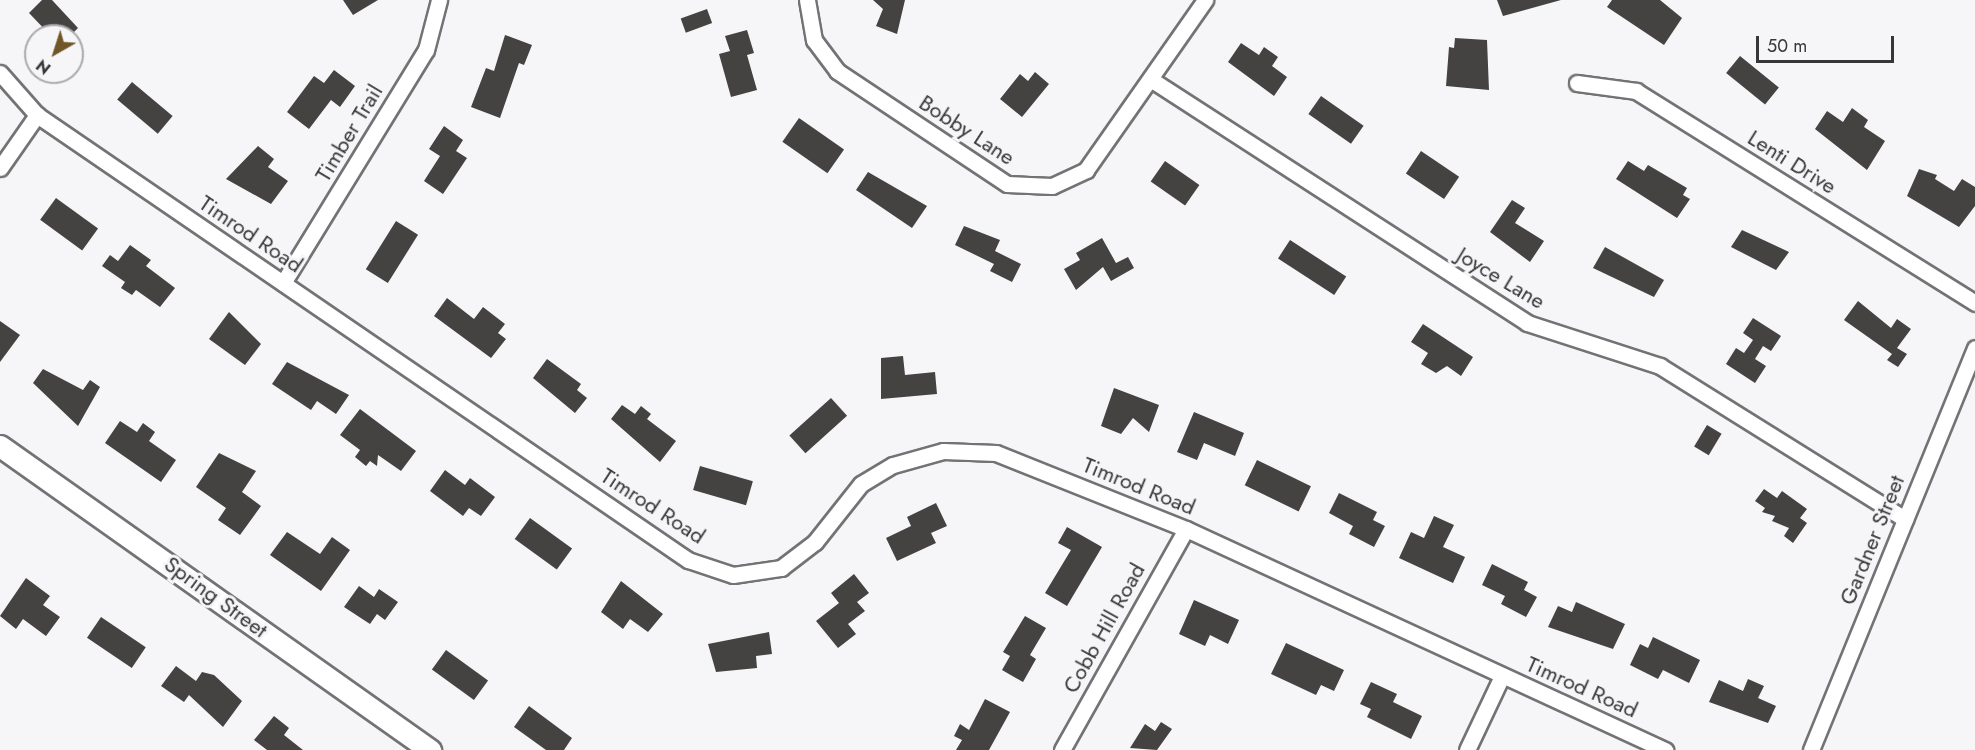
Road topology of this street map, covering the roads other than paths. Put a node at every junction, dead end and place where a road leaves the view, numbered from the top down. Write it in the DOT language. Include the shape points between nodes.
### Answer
graph roads {
  1 [pos="439,0"];
  2 [pos="807,0"];
  3 [pos="1205,0"];
  4 [pos="0,73"];
  5 [pos="1152,80"];
  6 [pos="1577,83"];
  7 [pos="37,115"];
  8 [pos="0,168"];
  9 [pos="283,283"];
  10 [pos="1975,303"];
  11 [pos="1975,348"];
  12 [pos="0,446"];
  13 [pos="1905,519"];
  14 [pos="1186,529"];
  15 [pos="1502,676"];
  16 [pos="430,750"];
  17 [pos="1062,750"];
  18 [pos="1467,750"];
  19 [pos="1665,750"];
  20 [pos="1811,750"];
  1 -- 9 [label="street, Timber Trail" via="426,50"];
  2 -- 5 [label="street, Bobby Lane" via="814,40 837,71 1007,184 1052,186 1086,170"];
  3 -- 5 [label="street, Bobby Lane"];
  4 -- 7 [label="street, Timrod Road"];
  5 -- 13 [label="street, Joyce Lane" via="1527,323 1660,366"];
  6 -- 10 [label="street, Lenti Drive" via="1636,92"];
  7 -- 8 [label="street"];
  7 -- 9 [label="street, Timrod Road"];
  9 -- 14 [label="street, Timrod Road" via="688,560 733,575 780,568 815,542 861,484 893,465 943,451 996,453"];
  11 -- 13 [label="street, Gardner Street"];
  12 -- 16 [label="street, Spring Street"];
  13 -- 20 [label="street, Gardner Street"];
  14 -- 15 [label="street, Timrod Road"];
  14 -- 17 [label="street, Cobb Hill Road"];
  15 -- 18 [label="street"];
  15 -- 19 [label="street, Timrod Road"];
}
